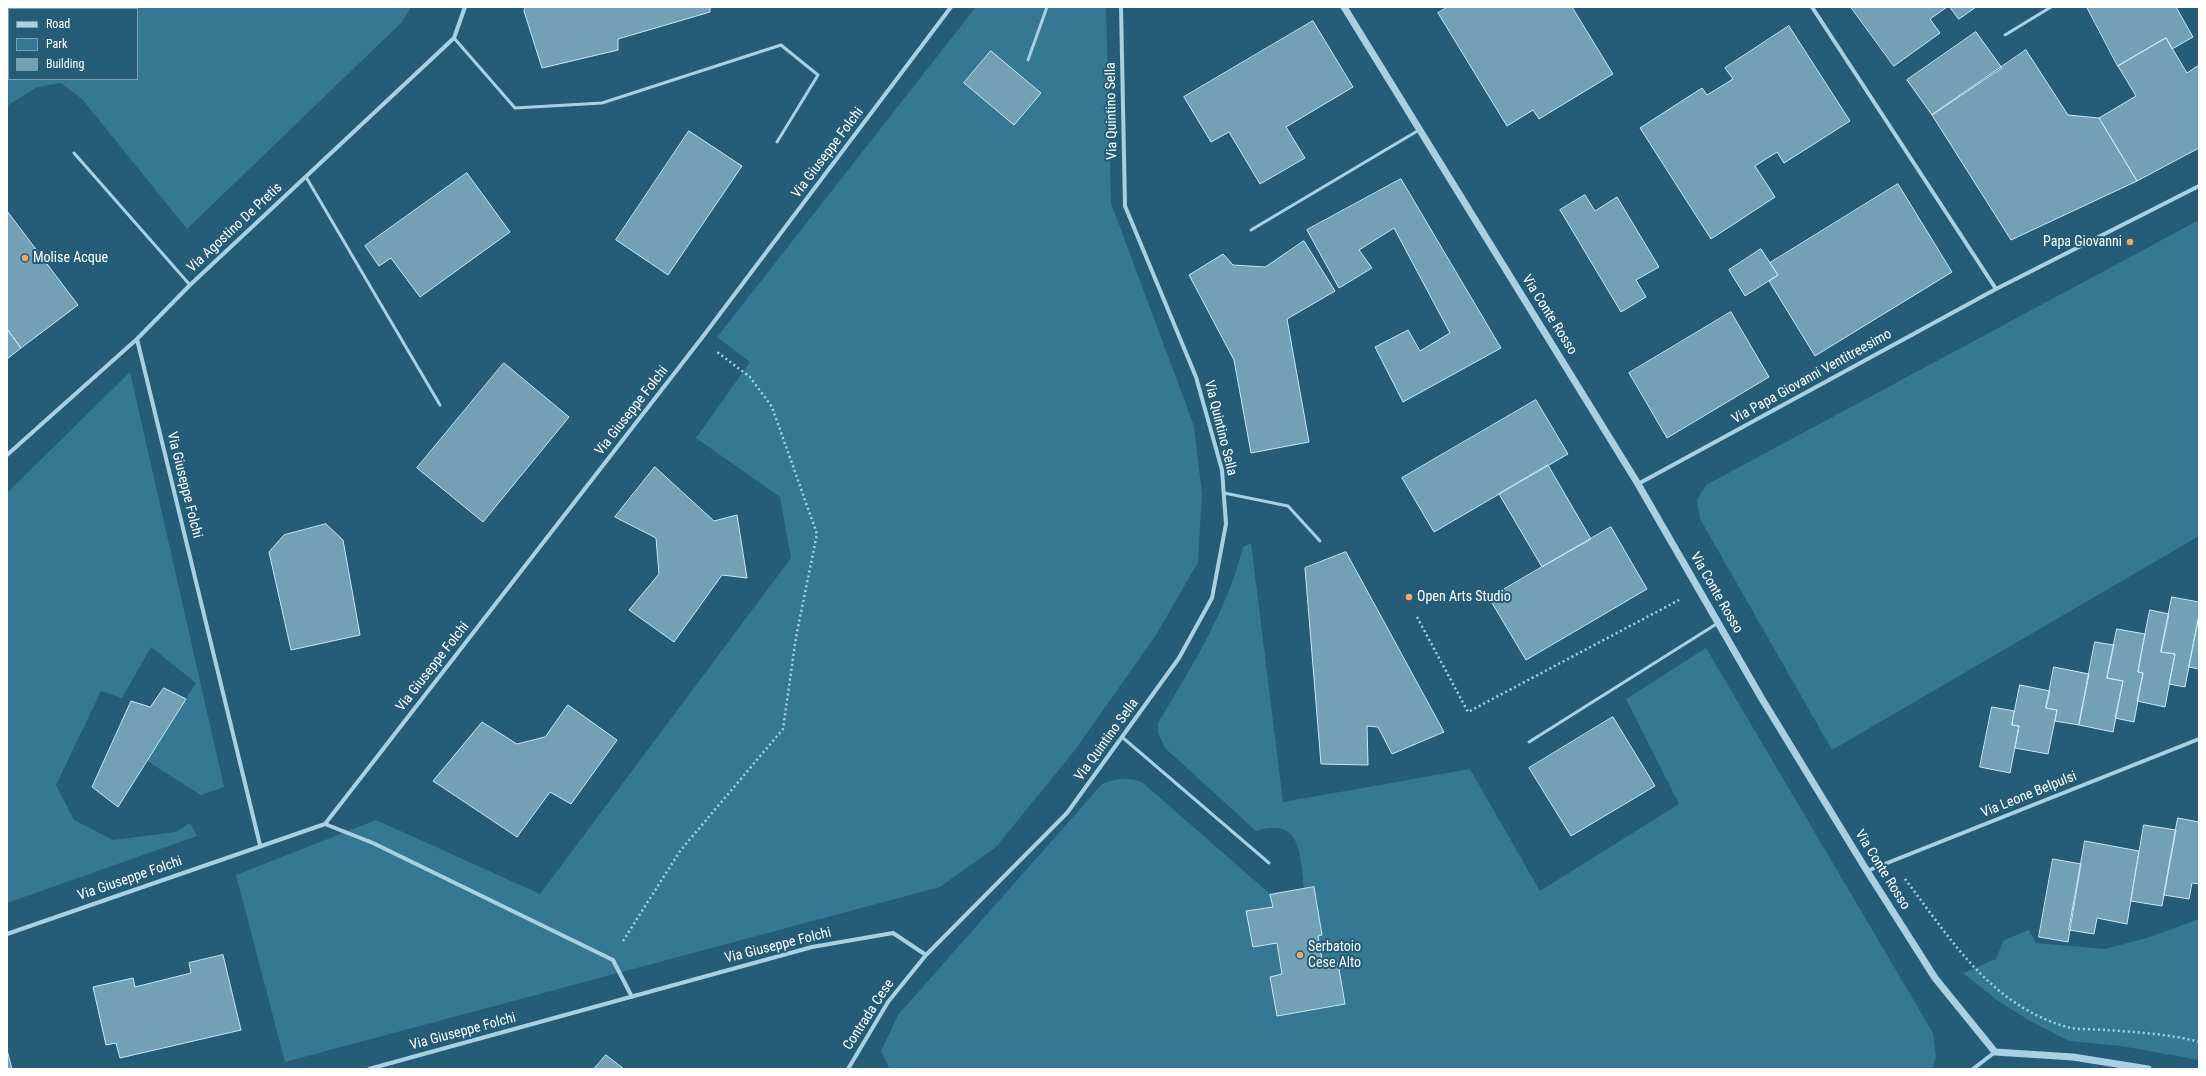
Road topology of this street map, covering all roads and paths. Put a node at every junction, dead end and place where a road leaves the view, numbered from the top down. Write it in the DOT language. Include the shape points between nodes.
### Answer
graph roads {
  1 [pos="465,7"];
  2 [pos="951,7"];
  3 [pos="1047,7"];
  4 [pos="1121,7"];
  5 [pos="1344,7"];
  6 [pos="1812,7"];
  7 [pos="2051,7"];
  8 [pos="2005,35"];
  9 [pos="454,38"];
  10 [pos="1028,60"];
  11 [pos="1420,130"];
  12 [pos="778,142"];
  13 [pos="74,153"];
  14 [pos="306,177"];
  15 [pos="2199,186"];
  16 [pos="1250,230"];
  17 [pos="190,284"];
  18 [pos="1996,289"];
  19 [pos="137,339"];
  20 [pos="701,339"];
  21 [pos="440,405"];
  22 [pos="7,456"];
  23 [pos="1638,484"];
  24 [pos="1224,493"];
  25 [pos="1320,541"];
  26 [pos="1699,589"];
  27 [pos="1417,617"];
  28 [pos="1718,623"];
  29 [pos="1122,737"];
  30 [pos="2199,739"];
  31 [pos="1529,742"];
  32 [pos="325,824"];
  33 [pos="260,846"];
  34 [pos="1891,861"];
  35 [pos="1269,863"];
  36 [pos="1867,871"];
  37 [pos="7,934"];
  38 [pos="926,955"];
  39 [pos="613,960"];
  40 [pos="632,997"];
  41 [pos="2199,1042"];
  42 [pos="1995,1052"];
  43 [pos="369,1069"];
  44 [pos="848,1069"];
  45 [pos="1973,1069"];
  46 [pos="2148,1069"];
  1 -- 9 [label="street, Via Agostino De Pretis"];
  2 -- 20 [label="street, Via Giuseppe Folchi"];
  3 -- 10 [label="lane"];
  4 -- 24 [label="street, Via Quintino Sella" via="1125,206 1196,377 1222,470"];
  5 -- 11 [label="street, Via Conte Rosso"];
  6 -- 18 [label="street"];
  7 -- 8 [label="lane"];
  9 -- 12 [label="lane" via="515,108 602,103 782,46 818,75"];
  9 -- 14 [label="street, Via Agostino De Pretis"];
  11 -- 16 [label="lane"];
  11 -- 23 [label="street, Via Conte Rosso"];
  13 -- 17 [label="lane"];
  14 -- 17 [label="street, Via Agostino De Pretis"];
  14 -- 21 [label="lane"];
  15 -- 18 [label="street, Via Papa Giovanni Ventitreesimo"];
  17 -- 19 [label="street, Via Agostino De Pretis"];
  18 -- 23 [label="street, Via Papa Giovanni Ventitreesimo"];
  19 -- 22 [label="street, Via Agostino De Pretis"];
  19 -- 33 [label="street, Via Giuseppe Folchi"];
  20 -- 32 [label="street, Via Giuseppe Folchi"];
  20 -- 39 [label="path" via="750,378 772,407 816,534 796,637 783,729 680,851 636,918"];
  23 -- 26 [label="street, Via Conte Rosso"];
  24 -- 25 [label="lane" via="1288,506"];
  24 -- 29 [label="street, Via Quintino Sella" via="1226,524 1212,598 1179,658"];
  26 -- 27 [label="path" via="1468,712"];
  26 -- 28 [label="street, Via Conte Rosso"];
  28 -- 31 [label="lane"];
  28 -- 36 [label="street, Via Conte Rosso"];
  29 -- 35 [label="lane"];
  29 -- 38 [label="street, Via Quintino Sella" via="1067,813"];
  30 -- 34 [label="street, Via Leone Belpulsi"];
  32 -- 33 [label="street, Via Giuseppe Folchi"];
  32 -- 39 [label="street" via="373,843"];
  33 -- 37 [label="street, Via Giuseppe Folchi"];
  34 -- 36 [label="street, Via Leone Belpulsi"];
  34 -- 41 [label="path" via="1973,969 2002,995 2036,1014 2067,1027"];
  36 -- 42 [label="street, Via Conte Rosso" via="1935,978"];
  38 -- 40 [label="street, Via Giuseppe Folchi" via="893,933 812,947"];
  38 -- 44 [label="street, Contrada Cese" via="888,1002"];
  39 -- 40 [label="street"];
  40 -- 43 [label="street, Via Giuseppe Folchi"];
  42 -- 45 [label="street"];
  42 -- 46 [label="street" via="2073,1057"];
}
